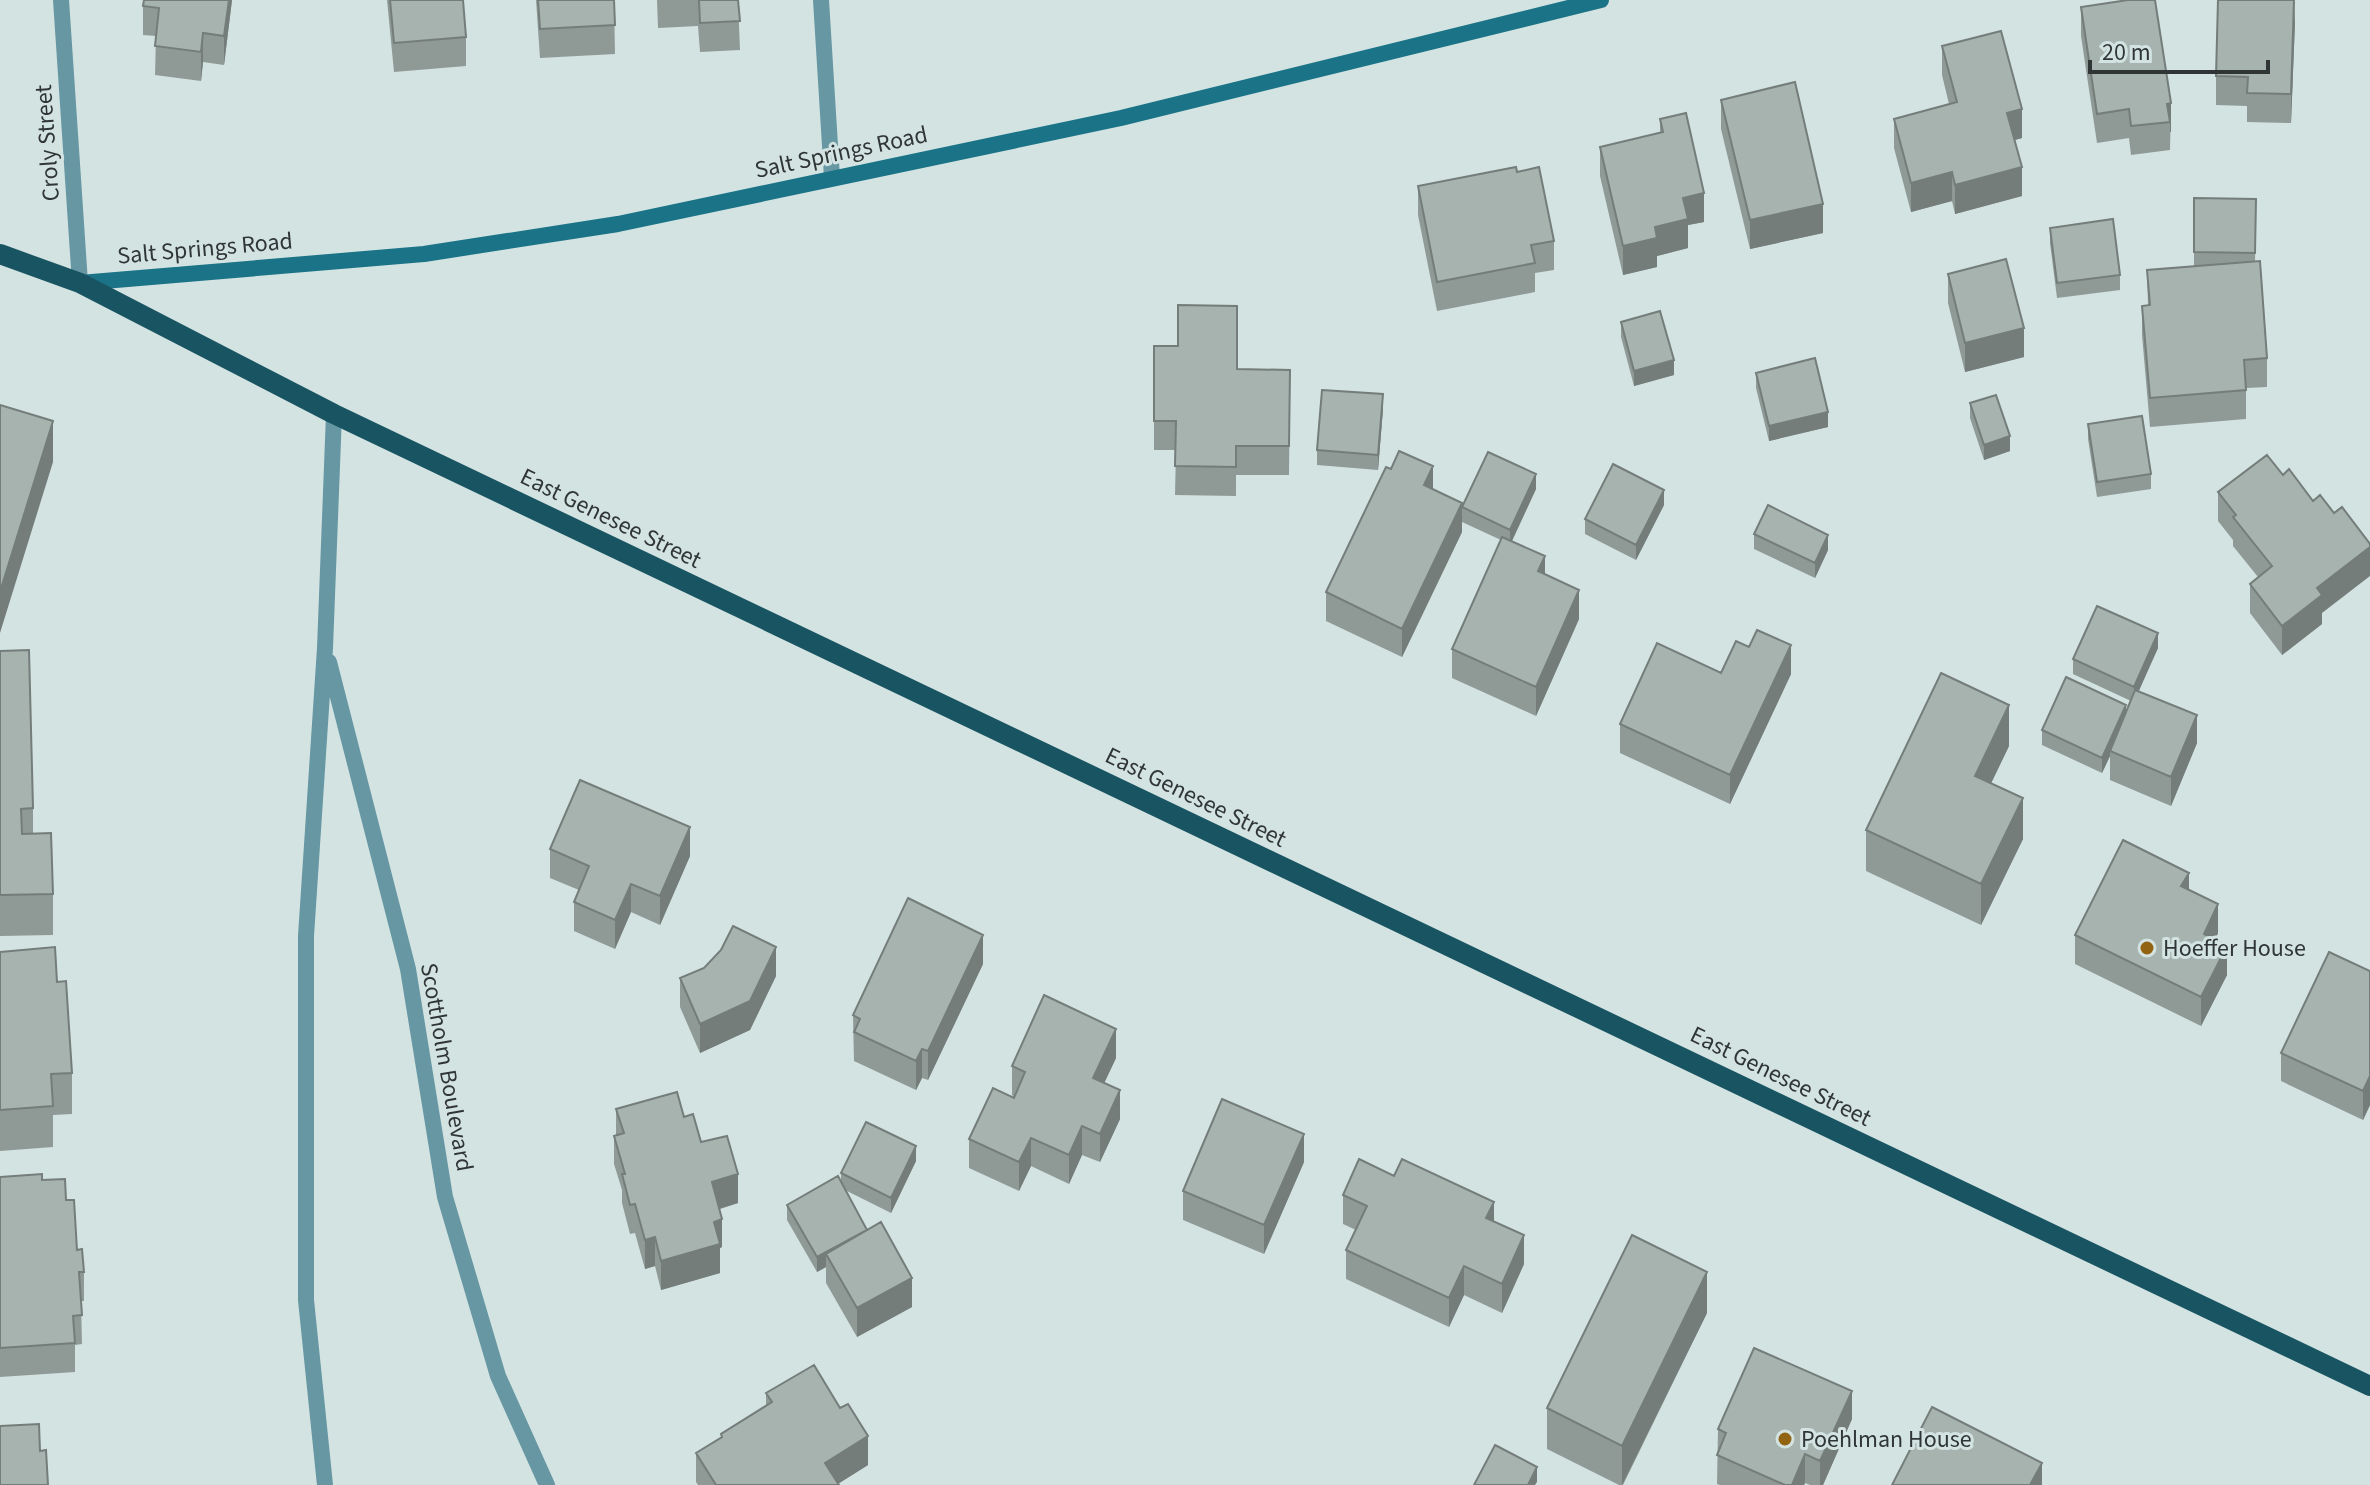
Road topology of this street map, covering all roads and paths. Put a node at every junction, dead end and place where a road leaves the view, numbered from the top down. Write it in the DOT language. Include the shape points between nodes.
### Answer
graph roads {
  1 [pos="61,0"];
  2 [pos="821,0"];
  3 [pos="1594,1"];
  4 [pos="832,178"];
  5 [pos="0,254"];
  6 [pos="80,283"];
  7 [pos="334,414"];
  8 [pos="325,648"];
  9 [pos="2370,1386"];
  10 [pos="325,1485"];
  11 [pos="547,1485"];
  1 -- 6 [label="street, Croly Street"];
  2 -- 4 [label="street"];
  3 -- 4 [label="street, Salt Springs Road" via="1121,118"];
  4 -- 6 [label="street, Salt Springs Road" via="618,224 424,254"];
  5 -- 6 [label="main road, East Genesee Street"];
  6 -- 7 [label="main road, East Genesee Street"];
  7 -- 8 [label="street, Scottholm Boulevard"];
  7 -- 9 [label="main road, East Genesee Street"];
  8 -- 10 [label="street, Scottholm Boulevard" via="306,936 306,1300"];
  8 -- 11 [label="street, Scottholm Boulevard" via="408,969 445,1197 498,1376"];
}
